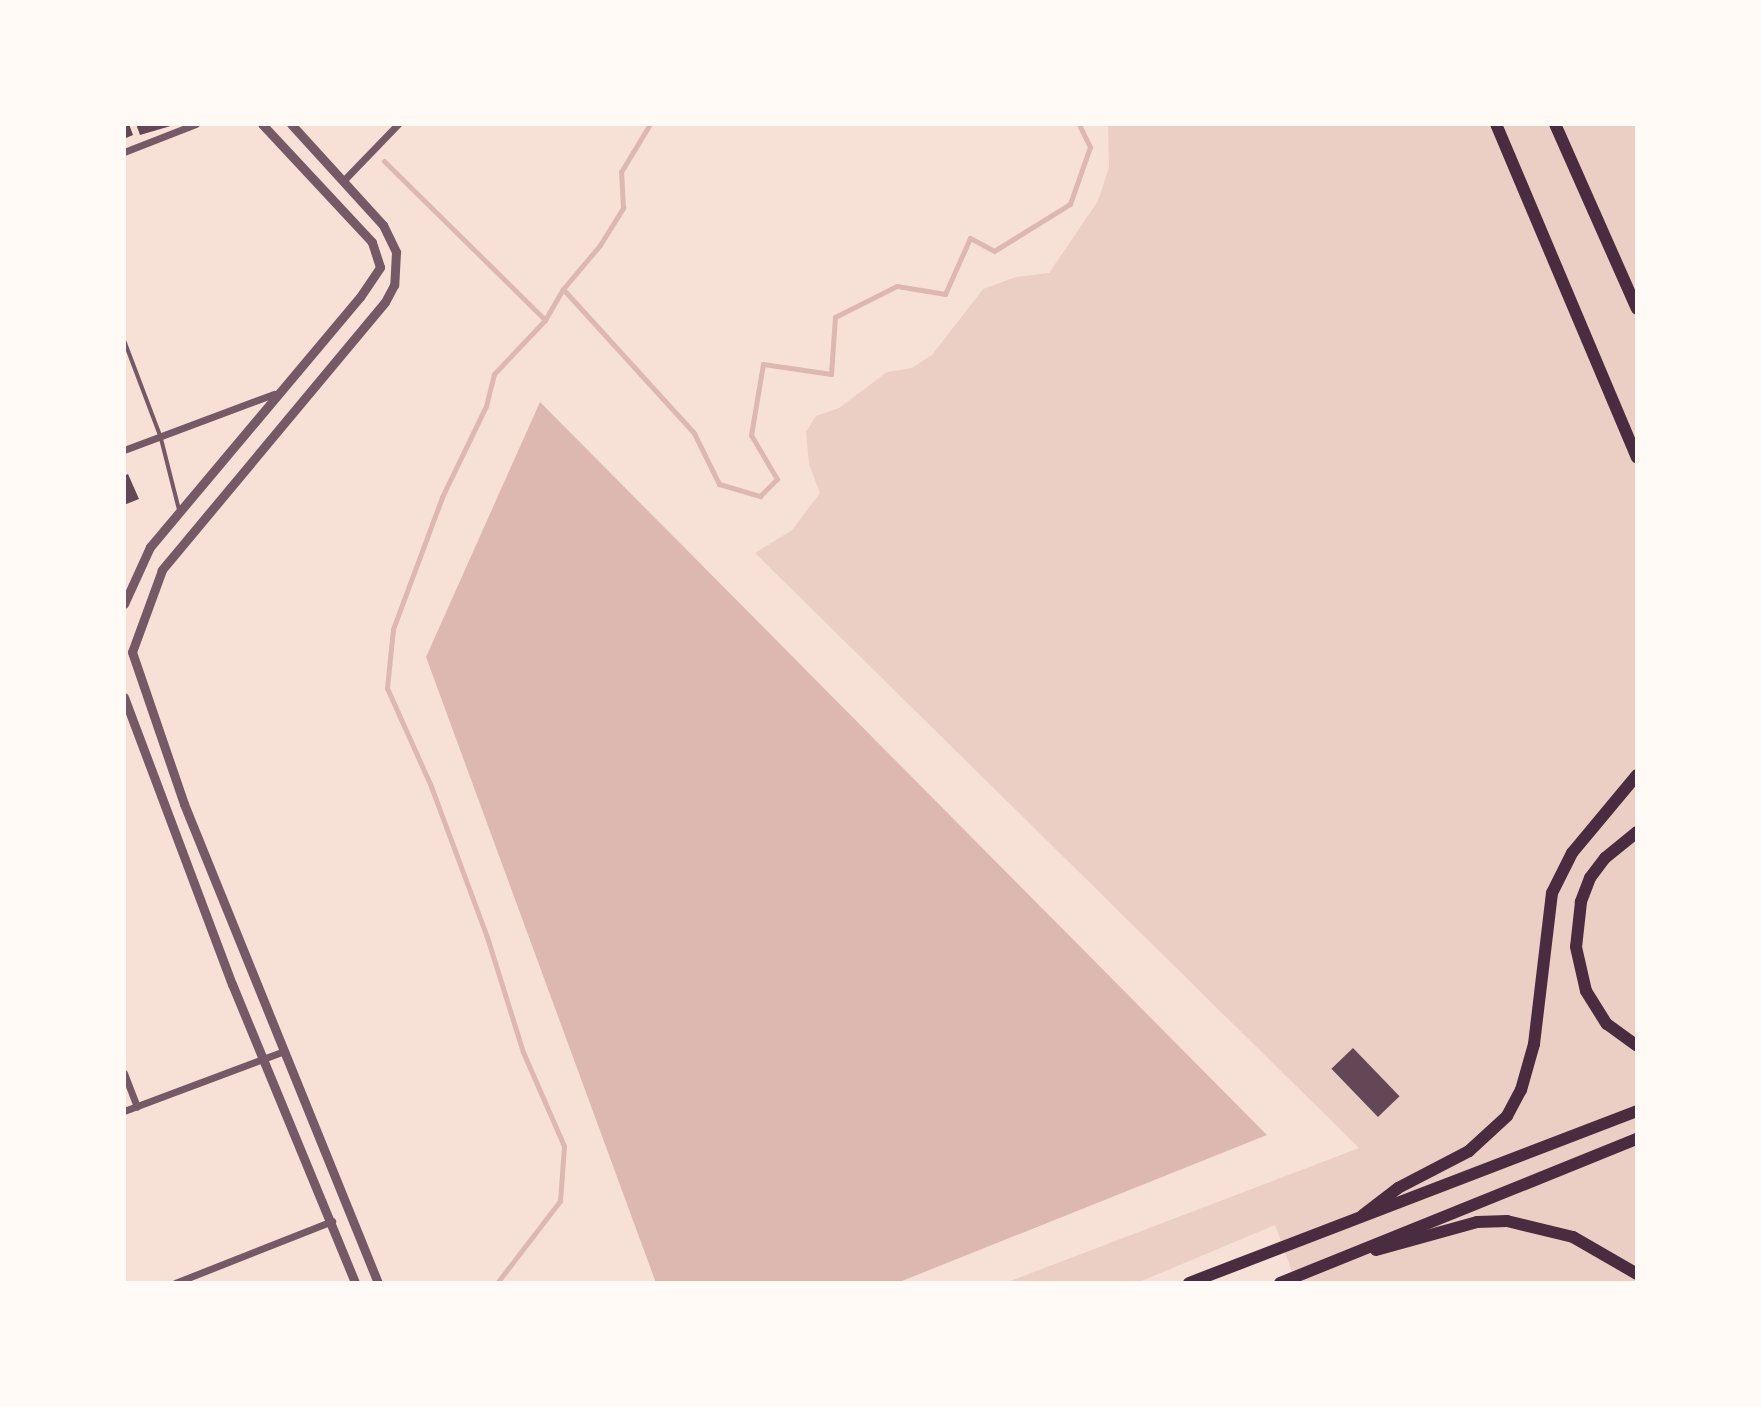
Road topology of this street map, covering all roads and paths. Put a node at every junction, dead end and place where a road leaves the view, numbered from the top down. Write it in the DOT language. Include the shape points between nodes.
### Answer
graph roads {
  1 [pos="196,124"];
  2 [pos="262,124"];
  3 [pos="291,124"];
  4 [pos="398,124"];
  5 [pos="1496,124"];
  6 [pos="1555,124"];
  7 [pos="124,152"];
  8 [pos="344,180"];
  9 [pos="396,252"];
  10 [pos="379,254"];
  11 [pos="1637,309"];
  12 [pos="124,339"];
  13 [pos="274,394"];
  14 [pos="161,437"];
  15 [pos="124,450"];
  16 [pos="1637,457"];
  17 [pos="179,510"];
  18 [pos="124,604"];
  19 [pos="128,654"];
  20 [pos="124,697"];
  21 [pos="1637,775"];
  22 [pos="1637,832"];
  23 [pos="1637,1046"];
  24 [pos="282,1052"];
  25 [pos="262,1059"];
  26 [pos="124,1073"];
  27 [pos="137,1107"];
  28 [pos="124,1111"];
  29 [pos="1637,1111"];
  30 [pos="1637,1139"];
  31 [pos="1363,1215"];
  32 [pos="332,1221"];
  33 [pos="1345,1258"];
  34 [pos="1637,1274"];
  35 [pos="175,1283"];
  36 [pos="355,1283"];
  37 [pos="378,1283"];
  38 [pos="1189,1283"];
  39 [pos="1280,1283"];
  1 -- 7 [label="street"];
  2 -- 10 [label="street" via="331,194"];
  3 -- 8 [label="street"];
  4 -- 8 [label="street"];
  5 -- 16 [label="highway"];
  6 -- 11 [label="highway"];
  8 -- 9 [label="street" via="383,225"];
  9 -- 10 [label="street"];
  9 -- 19 [label="street" via="394,285 385,302 162,569"];
  10 -- 13 [label="street" via="375,278"];
  12 -- 14 [label="lane"];
  13 -- 14 [label="street"];
  13 -- 17 [label="street"];
  14 -- 15 [label="street"];
  14 -- 17 [label="lane"];
  17 -- 18 [label="street" via="150,547"];
  19 -- 24 [label="street"];
  20 -- 25 [label="street"];
  21 -- 31 [label="highway" via="1572,853 1552,893 1534,1044 1521,1090 1507,1116 1469,1151 1398,1188"];
  22 -- 23 [label="highway" via="1605,858 1590,878 1581,902 1576,947 1586,991 1607,1024"];
  24 -- 25 [label="street"];
  24 -- 37 [label="street"];
  25 -- 27 [label="street"];
  25 -- 32 [label="street"];
  26 -- 27 [label="street"];
  27 -- 28 [label="street"];
  29 -- 31 [label="highway"];
  30 -- 33 [label="highway"];
  31 -- 38 [label="highway"];
  32 -- 35 [label="street"];
  32 -- 36 [label="street"];
  33 -- 34 [label="highway" via="1477,1222 1507,1221 1573,1237"];
  33 -- 39 [label="highway"];
}
